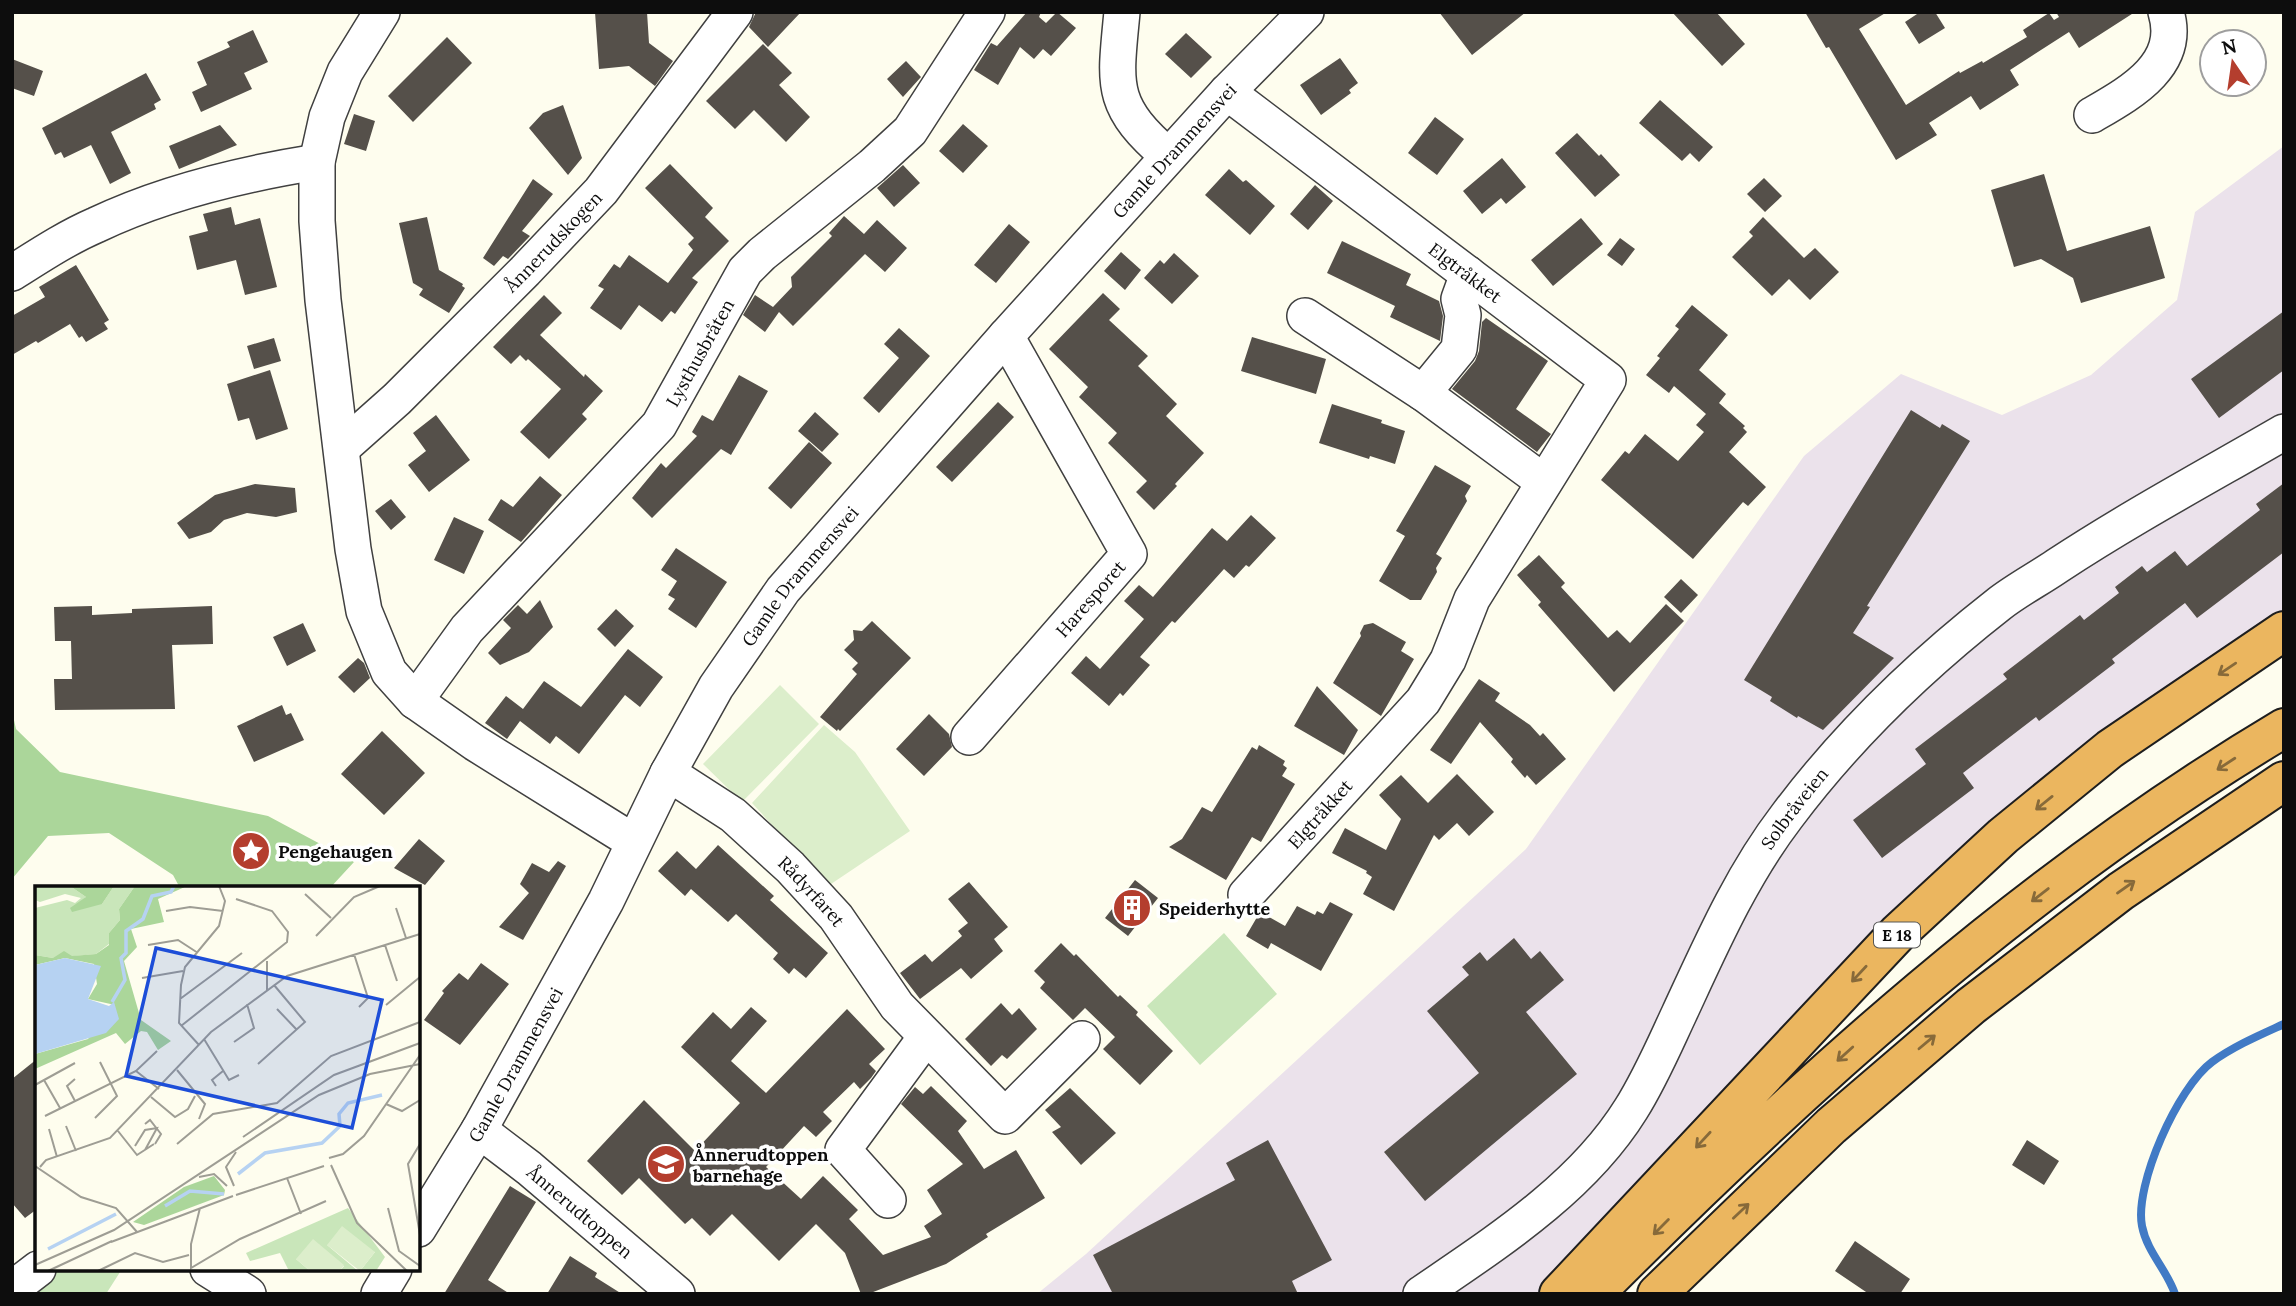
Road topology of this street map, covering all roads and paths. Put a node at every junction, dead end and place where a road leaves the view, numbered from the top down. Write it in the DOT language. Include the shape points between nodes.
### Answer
graph roads {
  1 [pos="382,12"];
  2 [pos="735,12"];
  3 [pos="987,12"];
  4 [pos="1122,12"];
  5 [pos="1306,12"];
  6 [pos="2166,12"];
  7 [pos="1227,92"];
  8 [pos="2092,115"];
  9 [pos="1168,156"];
  10 [pos="317,162"];
  11 [pos="12,274"];
  12 [pos="1468,274"];
  13 [pos="1305,316"];
  14 [pos="1006,336"];
  15 [pos="1423,393"];
  16 [pos="2284,432"];
  17 [pos="343,447"];
  18 [pos="1544,482"];
  19 [pos="2284,631"];
  20 [pos="415,701"];
  21 [pos="2284,728"];
  22 [pos="969,737"];
  23 [pos="668,773"];
  24 [pos="2284,781"];
  25 [pos="634,842"];
  26 [pos="1246,895"];
  27 [pos="926,1037"];
  28 [pos="1082,1039"];
  29 [pos="479,1130"];
  30 [pos="888,1200"];
  31 [pos="420,1226"];
  32 [pos="35,1271"];
  33 [pos="211,1271"];
  34 [pos="393,1271"];
  35 [pos="12,1289"];
  36 [pos="248,1294"];
  37 [pos="379,1294"];
  38 [pos="677,1294"];
  39 [pos="1421,1294"];
  40 [pos="1559,1294"];
  41 [pos="1594,1294"];
  42 [pos="1657,1294"];
  1 -- 10 [label="street" via="345,72 327,117"];
  2 -- 17 [label="street, Ånnerudskogen" via="601,191 397,399"];
  3 -- 20 [label="street, Lysthusbråten" via="910,131 745,271 659,425 467,629"];
  4 -- 9 [label="street" via="1116,75 1125,111"];
  5 -- 7 [label="street, Gamle Drammensvei"];
  6 -- 8 [label="street" via="2170,26 2165,52 2153,73"];
  7 -- 9 [label="street, Gamle Drammensvei"];
  7 -- 12 [label="street, Elgtråkket"];
  9 -- 14 [label="street, Gamle Drammensvei"];
  10 -- 11 [label="street" via="261,172 157,201 96,224"];
  10 -- 17 [label="street" via="323,300"];
  12 -- 15 [label="street" via="1459,299 1464,315 1459,349"];
  12 -- 18 [label="street, Elgtråkket" via="1608,380"];
  13 -- 15 [label="street"];
  14 -- 22 [label="street, Haresporet" via="1129,554"];
  14 -- 23 [label="street, Gamle Drammensvei" via="783,590 716,687"];
  15 -- 18 [label="street"];
  16 -- 39 [label="street, Solbråveien" via="2099,538 2002,602 1877,712 1763,850 1733,901 1654,1068 1597,1153 1516,1230"];
  17 -- 20 [label="street" via="364,611 389,672"];
  18 -- 26 [label="street, Elgtråkket" via="1472,599 1448,660 1423,701"];
  19 -- 40 [label="highway, E 18, one-way" via="2109,749 2003,835 1898,933"];
  20 -- 25 [label="street"];
  21 -- 41 [label="highway, one-way" via="2098,849 1990,933 1850,1049 1702,1185"];
  23 -- 25 [label="street, Gamle Drammensvei"];
  23 -- 27 [label="street, Rådyrfaret" via="733,815 790,867 836,917 897,1006"];
  42 -- 24 [label="highway, one-way" via="1832,1126 1971,1006 2121,891"];
  25 -- 29 [label="street, Gamle Drammensvei"];
  27 -- 28 [label="street, Rådyrfaret" via="1005,1116"];
  27 -- 30 [label="street" via="843,1150"];
  29 -- 31 [label="street, Gamle Drammensvei"];
  29 -- 38 [label="street, Ånnerudtoppen"];
  32 -- 35 [label="street"];
  33 -- 36 [label="street"];
  34 -- 37 [label="street"];
}
